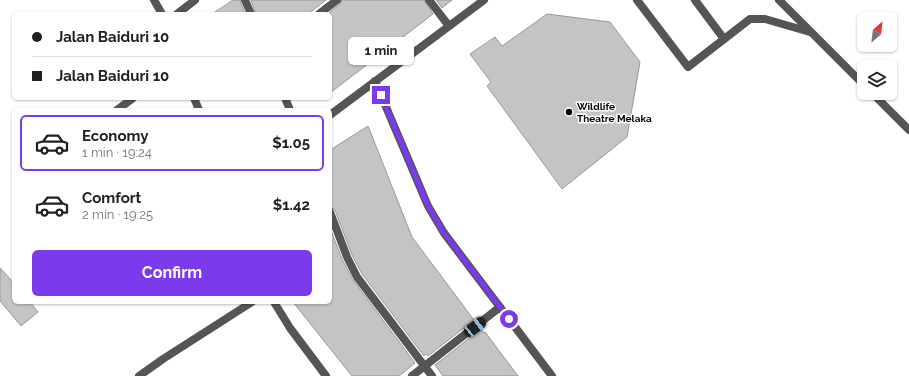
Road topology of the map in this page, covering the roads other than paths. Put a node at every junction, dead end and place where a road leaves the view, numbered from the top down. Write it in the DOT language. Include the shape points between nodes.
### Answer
graph roads {
  1 [pos="154,0"];
  2 [pos="195,0"];
  3 [pos="245,0"];
  4 [pos="338,0"];
  5 [pos="429,0"];
  6 [pos="484,0"];
  7 [pos="637,0"];
  8 [pos="695,0"];
  9 [pos="779,0"];
  10 [pos="161,12"];
  11 [pos="180,12"];
  12 [pos="250,12"];
  13 [pos="322,12"];
  14 [pos="449,26"];
  15 [pos="810,32"];
  16 [pos="724,39"];
  17 [pos="857,78"];
  18 [pos="375,81"];
  19 [pos="130,100"];
  20 [pos="879,100"];
  21 [pos="120,108"];
  22 [pos="332,113"];
  23 [pos="909,130"];
  24 [pos="332,217"];
  25 [pos="249,304"];
  26 [pos="275,304"];
  27 [pos="500,307"];
  28 [pos="425,366"];
  29 [pos="139,376"];
  30 [pos="326,376"];
  31 [pos="412,376"];
  32 [pos="432,376"];
  33 [pos="552,376"];
  1 -- 10 [label="street"];
  2 -- 11 [label="street"];
  3 -- 12 [label="street"];
  4 -- 13 [label="street"];
  5 -- 14 [label="street"];
  6 -- 14 [label="street"];
  7 -- 16 [label="street" via="688,67"];
  8 -- 16 [label="street"];
  9 -- 15 [label="street"];
  14 -- 18 [label="street"];
  15 -- 16 [label="street" via="765,19 750,19"];
  15 -- 17 [label="street"];
  18 -- 22 [label="street"];
  18 -- 27 [label="street" via="428,206 444,233"];
  19 -- 21 [label="street"];
  20 -- 23 [label="street"];
  24 -- 28 [label="street" via="357,277"];
  25 -- 29 [label="street"];
  26 -- 30 [label="street"];
  27 -- 28 [label="street"];
  27 -- 33 [label="street"];
  28 -- 31 [label="street"];
  28 -- 32 [label="street"];
}
